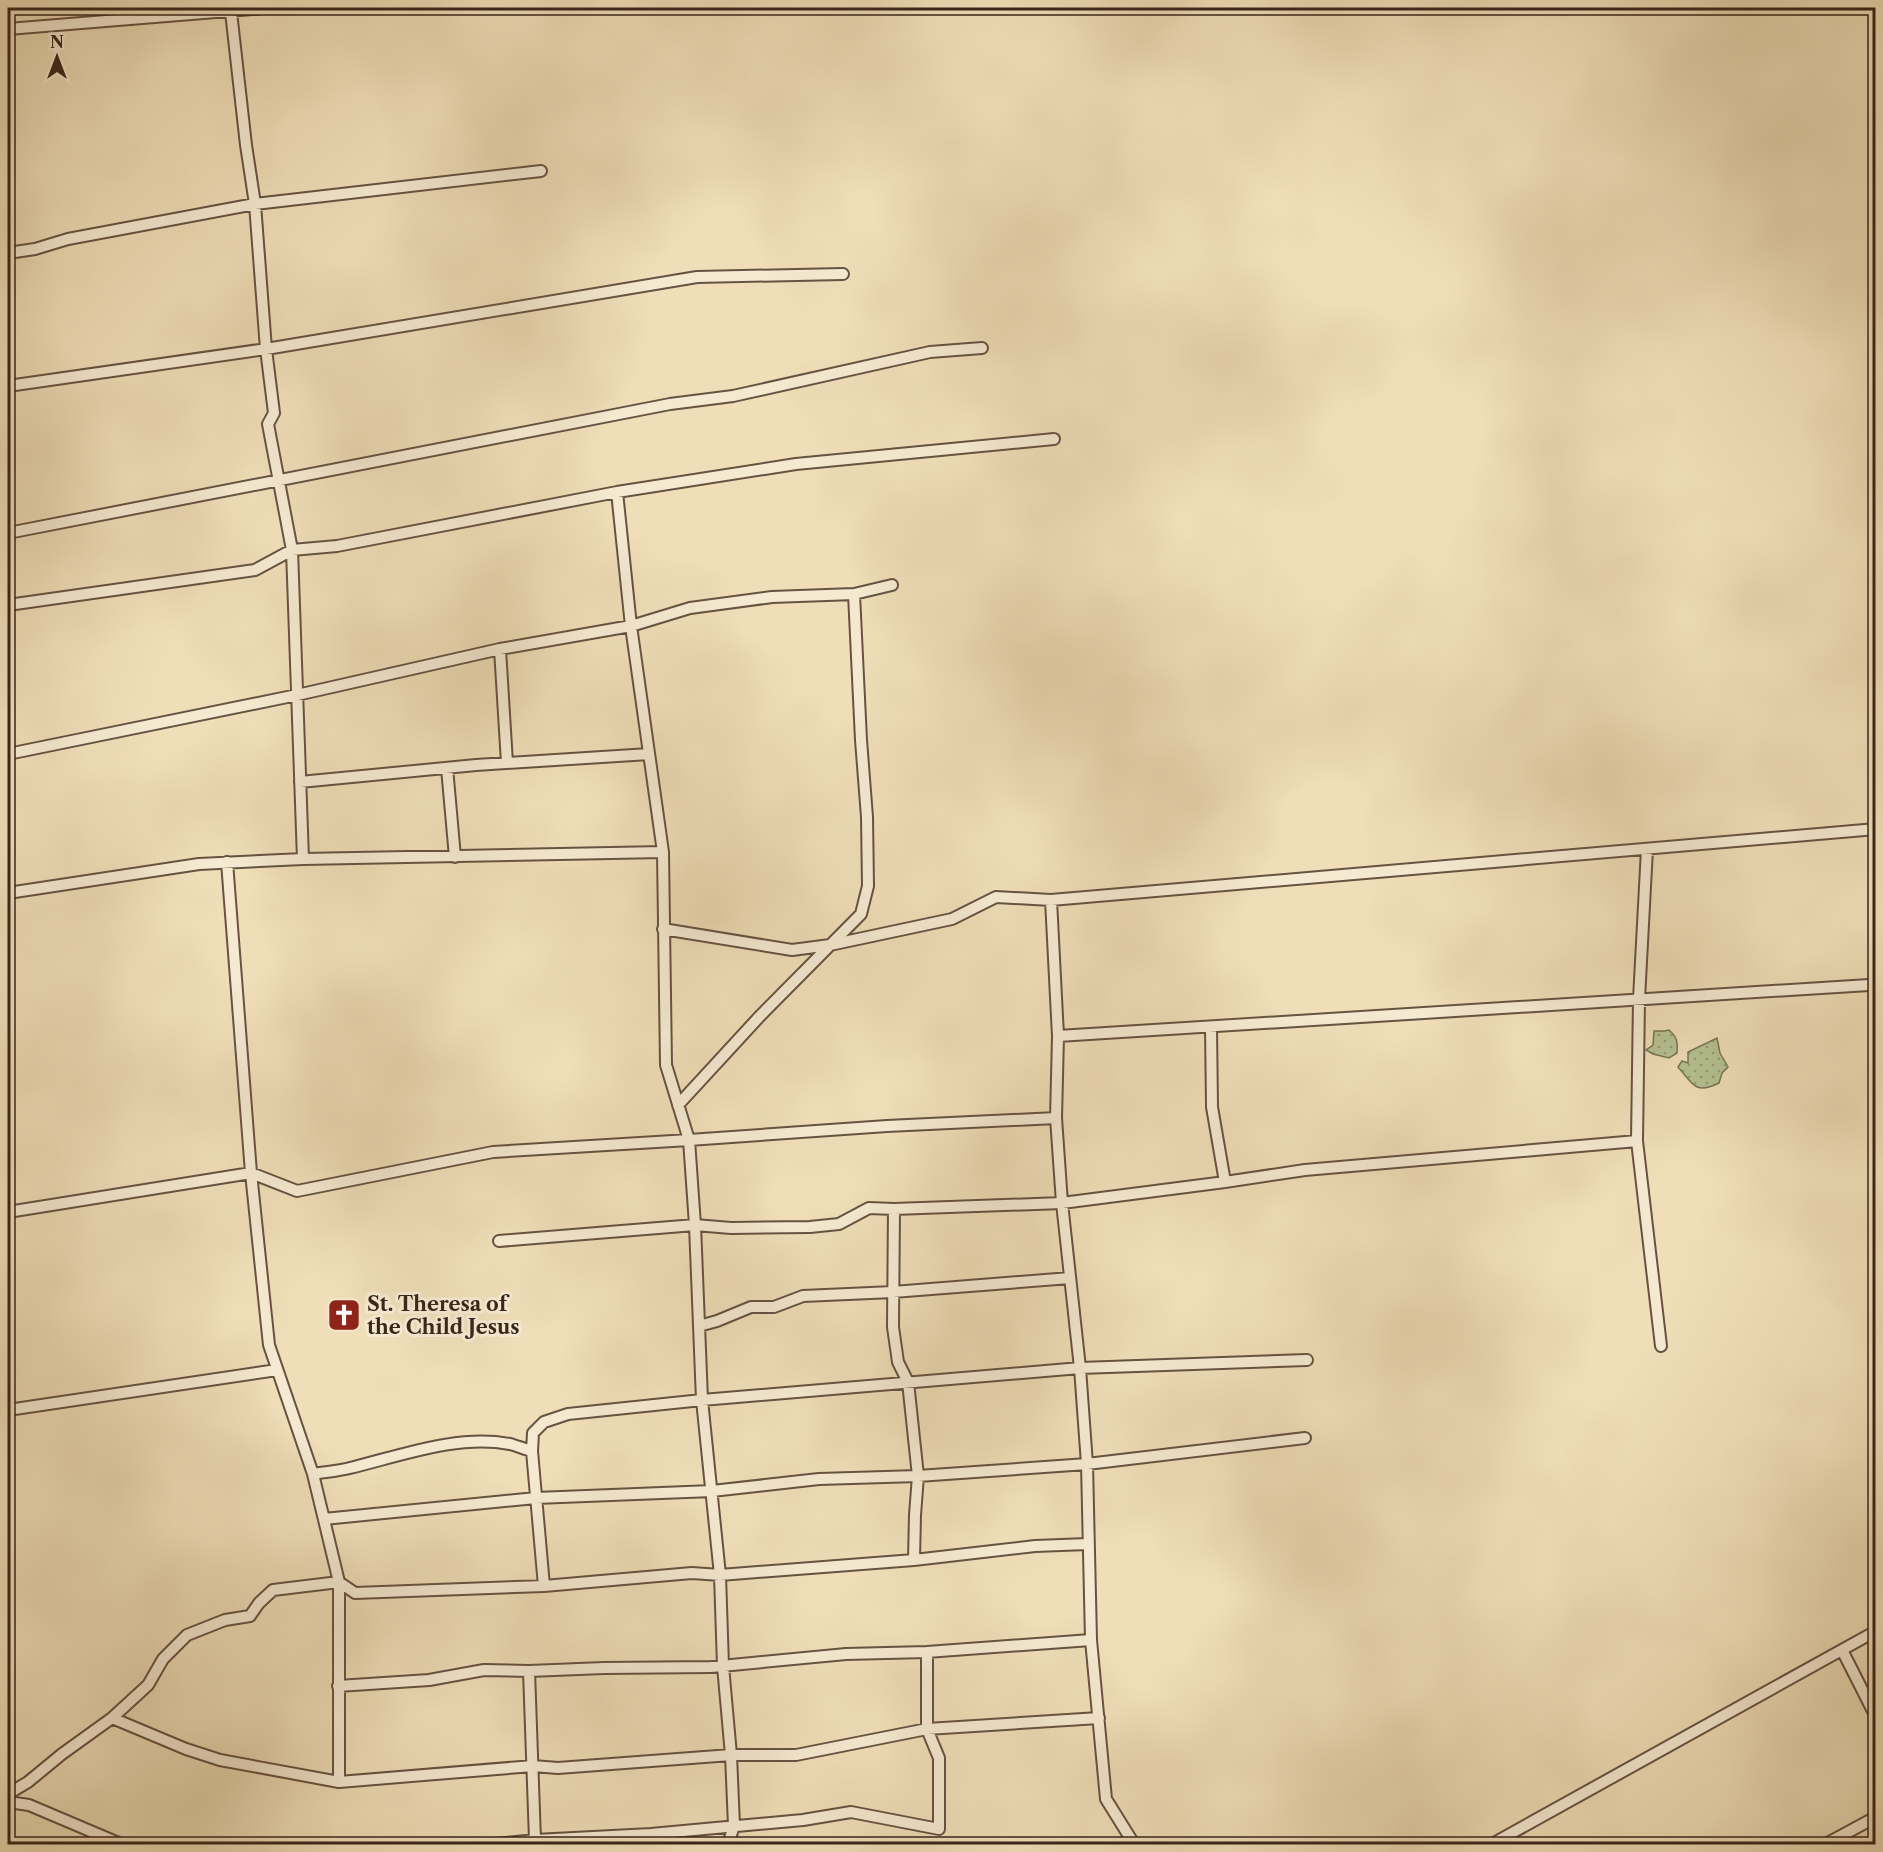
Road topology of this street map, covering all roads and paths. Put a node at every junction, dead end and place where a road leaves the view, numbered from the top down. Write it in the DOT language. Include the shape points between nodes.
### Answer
graph roads {
  1 [pos="265,8"];
  2 [pos="231,12"];
  3 [pos="8,29"];
  4 [pos="540,171"];
  5 [pos="255,204"];
  6 [pos="8,253"];
  7 [pos="843,274"];
  8 [pos="982,348"];
  9 [pos="266,349"];
  10 [pos="8,386"];
  11 [pos="1054,439"];
  12 [pos="278,479"];
  13 [pos="617,492"];
  14 [pos="8,533"];
  15 [pos="292,550"];
  16 [pos="892,585"];
  17 [pos="854,594"];
  18 [pos="8,605"];
  19 [pos="631,626"];
  20 [pos="500,650"];
  21 [pos="297,695"];
  22 [pos="8,754"];
  23 [pos="649,754"];
  24 [pos="507,763"];
  25 [pos="447,768"];
  26 [pos="300,782"];
  27 [pos="1875,829"];
  28 [pos="1647,849"];
  29 [pos="663,852"];
  30 [pos="455,857"];
  31 [pos="303,859"];
  32 [pos="227,862"];
  33 [pos="8,893"];
  34 [pos="1051,900"];
  35 [pos="663,929"];
  36 [pos="830,945"];
  37 [pos="1869,986"];
  38 [pos="1639,999"];
  39 [pos="1211,1027"];
  40 [pos="1058,1036"];
  41 [pos="678,1105"];
  42 [pos="1056,1118"];
  43 [pos="689,1140"];
  44 [pos="1637,1141"];
  45 [pos="251,1173"];
  46 [pos="1225,1182"];
  47 [pos="1062,1203"];
  48 [pos="894,1209"];
  49 [pos="8,1212"];
  50 [pos="695,1225"];
  51 [pos="499,1241"];
  52 [pos="1070,1278"];
  53 [pos="893,1292"];
  54 [pos="699,1326"];
  55 [pos="1661,1346"];
  56 [pos="1307,1360"];
  57 [pos="1080,1368"];
  58 [pos="277,1370"];
  59 [pos="908,1382"];
  60 [pos="702,1400"];
  61 [pos="8,1410"];
  62 [pos="1305,1437"];
  63 [pos="532,1451"];
  64 [pos="1087,1464"];
  65 [pos="313,1474"];
  66 [pos="918,1476"];
  67 [pos="712,1491"];
  68 [pos="536,1498"];
  69 [pos="324,1519"];
  70 [pos="1088,1544"];
  71 [pos="914,1560"];
  72 [pos="720,1575"];
  73 [pos="339,1582"];
  74 [pos="544,1586"];
  75 [pos="1875,1631"];
  76 [pos="1092,1640"];
  77 [pos="1842,1650"];
  78 [pos="927,1652"];
  79 [pos="723,1666"];
  80 [pos="529,1671"];
  81 [pos="338,1686"];
  82 [pos="1875,1717"];
  83 [pos="112,1718"];
  84 [pos="1099,1718"];
  85 [pos="927,1729"];
  86 [pos="731,1755"];
  87 [pos="532,1766"];
  88 [pos="339,1782"];
  89 [pos="8,1794"];
  90 [pos="8,1802"];
  91 [pos="1875,1817"];
  92 [pos="734,1826"];
  93 [pos="535,1840"];
  94 [pos="1507,1841"];
  95 [pos="121,1845"];
  96 [pos="497,1845"];
  97 [pos="728,1845"];
  98 [pos="1134,1845"];
  99 [pos="1492,1845"];
  100 [pos="1826,1845"];
  1 -- 2 [label="street"];
  2 -- 3 [label="street"];
  2 -- 5 [label="street"];
  4 -- 5 [label="street"];
  5 -- 6 [label="street"];
  5 -- 9 [label="street"];
  7 -- 9 [label="street" via="698,278"];
  8 -- 12 [label="street" via="930,352 733,396 670,404"];
  9 -- 10 [label="street"];
  9 -- 12 [label="street" via="273,413 268,424"];
  11 -- 13 [label="street" via="796,464"];
  12 -- 14 [label="street"];
  12 -- 15 [label="street"];
  13 -- 15 [label="street" via="337,546"];
  13 -- 19 [label="street"];
  15 -- 18 [label="street" via="255,570"];
  15 -- 21 [label="street"];
  16 -- 17 [label="street"];
  17 -- 19 [label="street" via="772,597 690,608"];
  17 -- 36 [label="street" via="868,886 861,914"];
  19 -- 20 [label="street"];
  19 -- 23 [label="street"];
  20 -- 21 [label="street"];
  20 -- 24 [label="street"];
  21 -- 22 [label="street"];
  21 -- 26 [label="street"];
  23 -- 24 [label="street"];
  23 -- 29 [label="street"];
  24 -- 25 [label="street"];
  25 -- 26 [label="street"];
  25 -- 30 [label="street"];
  26 -- 31 [label="street"];
  27 -- 28 [label="street"];
  28 -- 34 [label="street"];
  28 -- 38 [label="street"];
  29 -- 30 [label="street"];
  29 -- 35 [label="street"];
  30 -- 31 [label="street"];
  31 -- 32 [label="street"];
  32 -- 33 [label="street"];
  32 -- 45 [label="street"];
  34 -- 36 [label="street" via="996,897 952,919"];
  34 -- 40 [label="street"];
  35 -- 36 [label="street" via="792,950"];
  35 -- 41 [label="street" via="666,1065"];
  36 -- 41 [label="street"];
  37 -- 38 [label="street"];
  38 -- 39 [label="street"];
  38 -- 44 [label="street"];
  39 -- 40 [label="street"];
  39 -- 46 [label="street" via="1212,1107"];
  40 -- 42 [label="street"];
  41 -- 43 [label="street"];
  42 -- 43 [label="street"];
  42 -- 47 [label="street"];
  43 -- 45 [label="street" via="493,1152 297,1191"];
  43 -- 50 [label="street"];
  44 -- 46 [label="street" via="1305,1170"];
  44 -- 55 [label="street"];
  45 -- 49 [label="street"];
  45 -- 58 [label="street" via="269,1345"];
  46 -- 47 [label="street"];
  47 -- 48 [label="street"];
  47 -- 52 [label="street"];
  48 -- 50 [label="street" via="869,1208 839,1224 810,1227"];
  48 -- 53 [label="street"];
  50 -- 51 [label="street"];
  50 -- 54 [label="street"];
  52 -- 53 [label="street"];
  52 -- 57 [label="street"];
  53 -- 54 [label="street" via="803,1296 774,1307 751,1307"];
  53 -- 59 [label="street" via="898,1362"];
  54 -- 60 [label="street"];
  56 -- 57 [label="street"];
  57 -- 59 [label="street"];
  57 -- 64 [label="street"];
  58 -- 61 [label="street"];
  58 -- 65 [label="street"];
  59 -- 60 [label="street"];
  59 -- 66 [label="street"];
  60 -- 63 [label="street" via="568,1414 544,1422 533,1433"];
  60 -- 67 [label="street"];
  62 -- 64 [label="street"];
  63 -- 65 [label="street" via="509,1444 454,1444"];
  63 -- 68 [label="street"];
  64 -- 66 [label="street"];
  64 -- 70 [label="street"];
  65 -- 69 [label="street"];
  66 -- 67 [label="street" via="819,1479"];
  66 -- 71 [label="street"];
  67 -- 68 [label="street"];
  67 -- 72 [label="street"];
  68 -- 69 [label="street"];
  68 -- 74 [label="street"];
  69 -- 73 [label="street"];
  70 -- 71 [label="street"];
  70 -- 76 [label="street"];
  71 -- 72 [label="street"];
  72 -- 74 [label="street" via="692,1573"];
  72 -- 79 [label="street"];
  73 -- 74 [label="street" via="354,1593"];
  73 -- 81 [label="street"];
  73 -- 83 [label="street" via="273,1590 250,1616 225,1620 187,1635 163,1659 148,1685"];
  75 -- 77 [label="street"];
  76 -- 78 [label="street"];
  76 -- 84 [label="street"];
  77 -- 82 [label="street"];
  77 -- 94 [label="street"];
  78 -- 79 [label="street" via="846,1654"];
  78 -- 85 [label="street"];
  79 -- 80 [label="street"];
  79 -- 86 [label="street"];
  80 -- 81 [label="street" via="484,1670 429,1680"];
  80 -- 87 [label="street"];
  81 -- 88 [label="street"];
  83 -- 88 [label="street" via="220,1760"];
  83 -- 89 [label="street"];
  84 -- 85 [label="street"];
  84 -- 98 [label="street" via="1106,1799"];
  85 -- 86 [label="street" via="796,1755"];
  85 -- 92 [label="street" via="939,1758 939,1829 851,1812"];
  86 -- 87 [label="street" via="558,1768"];
  86 -- 92 [label="street"];
  87 -- 88 [label="street"];
  87 -- 93 [label="street"];
  90 -- 95 [label="street" via="29,1805"];
  91 -- 100 [label="street"];
  92 -- 93 [label="street"];
  92 -- 97 [label="street"];
  93 -- 96 [label="street"];
  94 -- 99 [label="street"];
}
